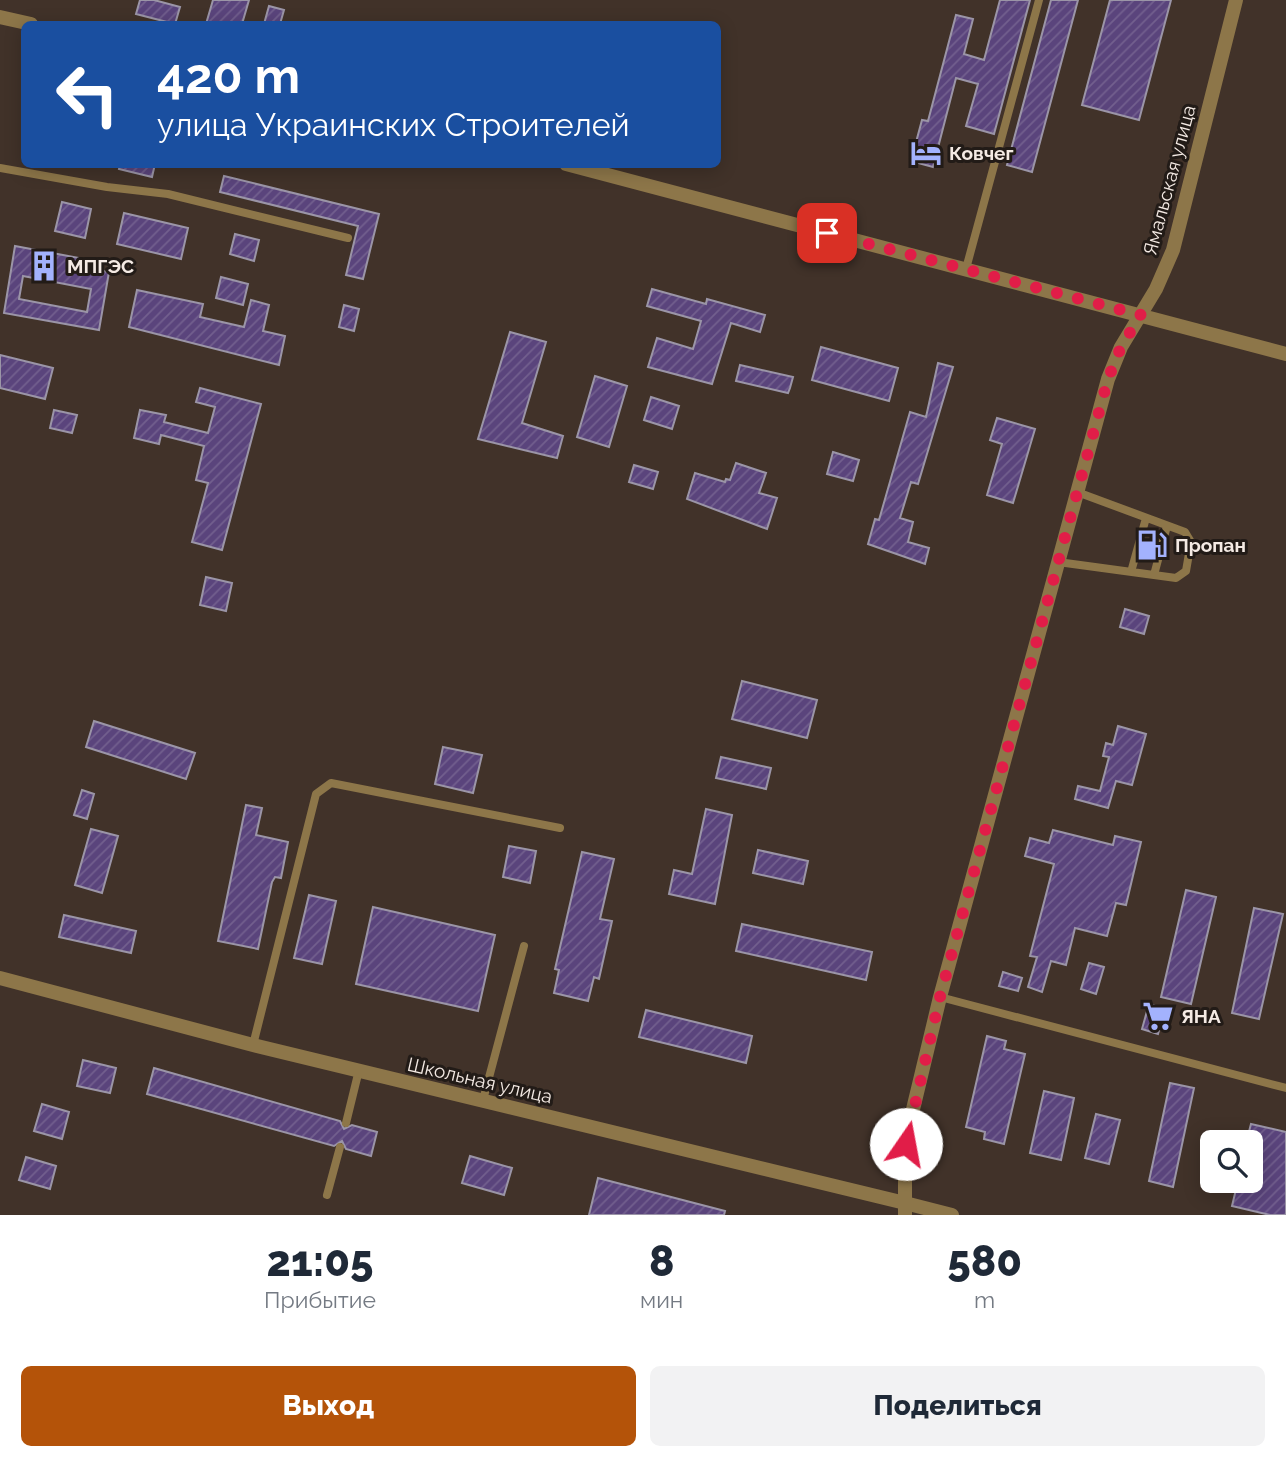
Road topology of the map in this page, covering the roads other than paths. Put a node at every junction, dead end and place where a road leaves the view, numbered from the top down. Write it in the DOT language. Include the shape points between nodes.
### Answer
graph roads {
  1 [pos="1039,0"];
  2 [pos="1236,0"];
  3 [pos="0,17"];
  4 [pos="21,22"];
  5 [pos="0,168"];
  6 [pos="581,168"];
  7 [pos="348,238"];
  8 [pos="967,265"];
  9 [pos="1141,315"];
  10 [pos="1286,354"];
  11 [pos="1077,492"];
  12 [pos="1146,518"];
  13 [pos="1167,526"];
  14 [pos="1058,562"];
  15 [pos="1131,572"];
  16 [pos="1154,575"];
  17 [pos="560,828"];
  18 [pos="524,946"];
  19 [pos="0,978"];
  20 [pos="940,997"];
  21 [pos="253,1045"];
  22 [pos="359,1070"];
  23 [pos="1286,1088"];
  24 [pos="483,1100"];
  25 [pos="346,1123"];
  26 [pos="340,1147"];
  27 [pos="327,1195"];
  28 [pos="905,1209"];
  29 [pos="952,1215"];
  1 -- 8 [label="lane"];
  2 -- 9 [label="street, Ямальская улица" via="1173,250"];
  3 -- 4 [label="street"];
  5 -- 7 [label="lane" via="168,194"];
  6 -- 9 [label="street"];
  9 -- 10 [label="street"];
  9 -- 11 [label="street, Ямальская улица" via="1113,363"];
  11 -- 12 [label="lane"];
  11 -- 14 [label="street, Ямальская улица"];
  12 -- 13 [label="lane"];
  12 -- 15 [label="lane"];
  13 -- 16 [label="lane"];
  13 -- 16 [label="lane" via="1185,533 1191,542 1186,570 1179,578"];
  14 -- 15 [label="lane"];
  14 -- 20 [label="street, Ямальская улица"];
  15 -- 16 [label="lane"];
  17 -- 21 [label="lane" via="331,783 316,794"];
  18 -- 24 [label="lane"];
  19 -- 21 [label="street, Школьная улица"];
  20 -- 23 [label="lane"];
  20 -- 28 [label="street, Ямальская улица" via="906,1144"];
  21 -- 22 [label="street, Школьная улица"];
  22 -- 24 [label="street, Школьная улица"];
  22 -- 25 [label="lane"];
  24 -- 28 [label="street, Школьная улица"];
  26 -- 27 [label="lane"];
  28 -- 29 [label="street, Школьная улица"];
}
